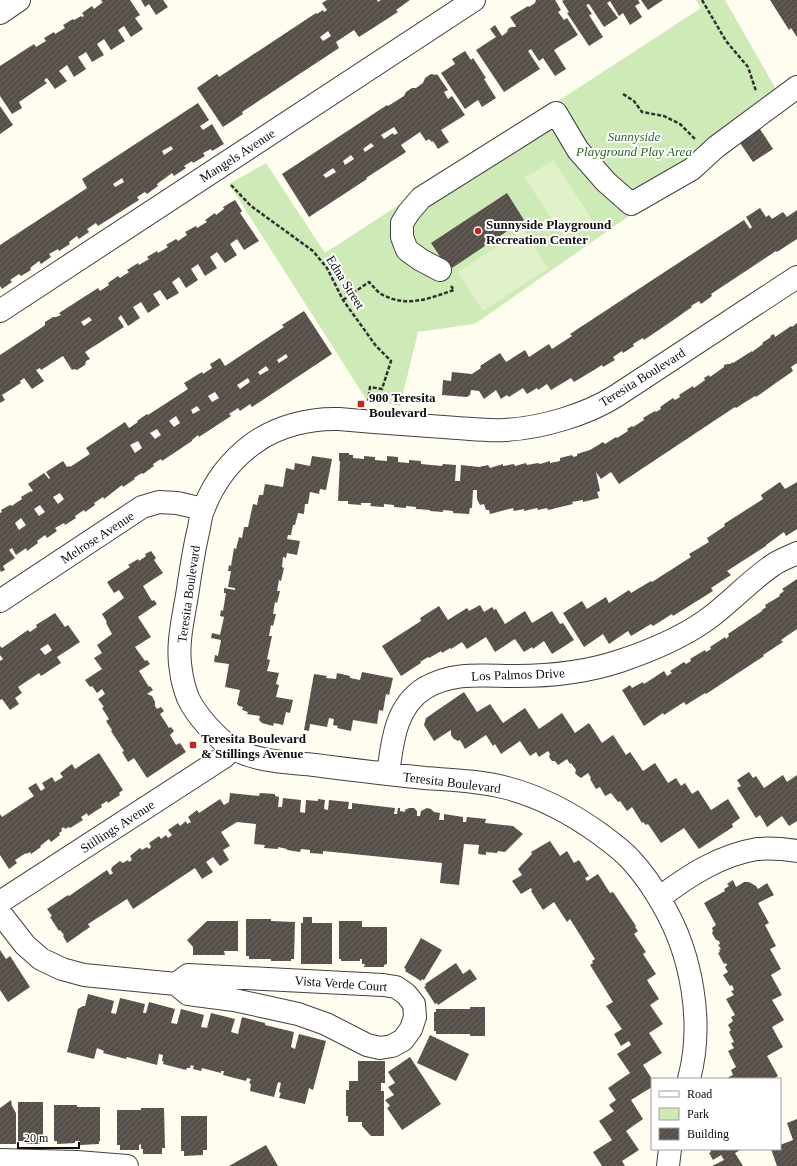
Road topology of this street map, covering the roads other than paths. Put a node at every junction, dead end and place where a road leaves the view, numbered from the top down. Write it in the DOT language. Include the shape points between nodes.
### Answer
graph roads {
  1 [pos="19,0"];
  2 [pos="474,0"];
  3 [pos="0,13"];
  4 [pos="789,93"];
  5 [pos="440,270"];
  6 [pos="797,277"];
  7 [pos="0,311"];
  8 [pos="203,509"];
  9 [pos="797,553"];
  10 [pos="0,601"];
  11 [pos="233,748"];
  12 [pos="388,774"];
  13 [pos="797,851"];
  14 [pos="658,898"];
  15 [pos="0,902"];
  16 [pos="0,913"];
  17 [pos="176,984"];
  18 [pos="689,1078"];
  19 [pos="670,1150"];
  20 [pos="0,1160"];
  21 [pos="127,1166"];
  22 [pos="668,1166"];
  1 -- 3 [label="street"];
  2 -- 7 [label="street, Mangels Avenue"];
  4 -- 5 [label="street" via="692,168 631,204 606,182 578,150 556,113 421,198 409,212 402,224 402,237 407,250"];
  6 -- 8 [label="street, Teresita Boulevard" via="605,403 578,414 535,426 505,430 336,419 306,422 279,429 255,442 233,461"];
  8 -- 10 [label="street, Melrose Avenue" via="159,502 142,508"];
  8 -- 11 [label="street, Teresita Boulevard" via="180,643 181,671 188,697 200,717 216,735"];
  9 -- 12 [label="street, Los Palmos Drive" via="774,565 704,621 649,652 585,670 544,675 458,676 440,680 409,702 397,724"];
  11 -- 12 [label="street, Teresita Boulevard" via="264,759"];
  11 -- 15 [label="street, Stillings Avenue" via="224,757"];
  12 -- 14 [label="street, Teresita Boulevard" via="474,782 535,796 563,810 615,844 648,881"];
  13 -- 14 [label="street" via="758,849 731,856 707,866"];
  14 -- 18 [label="street, Teresita Boulevard" via="678,936 693,992 696,1038"];
  16 -- 17 [label="street, Vista Verde Court" via="25,946 41,959 62,969 84,975"];
  17 -- 17 [label="street, Vista Verde Court" via="188,994 234,1000 298,1014 326,1024 367,1045 380,1048 392,1046 403,1040 411,1029 415,1017 414,1004 406,994 396,987 383,985 188,975"];
  19 -- 22 [label="street"];
  20 -- 21 [label="street"];
}
